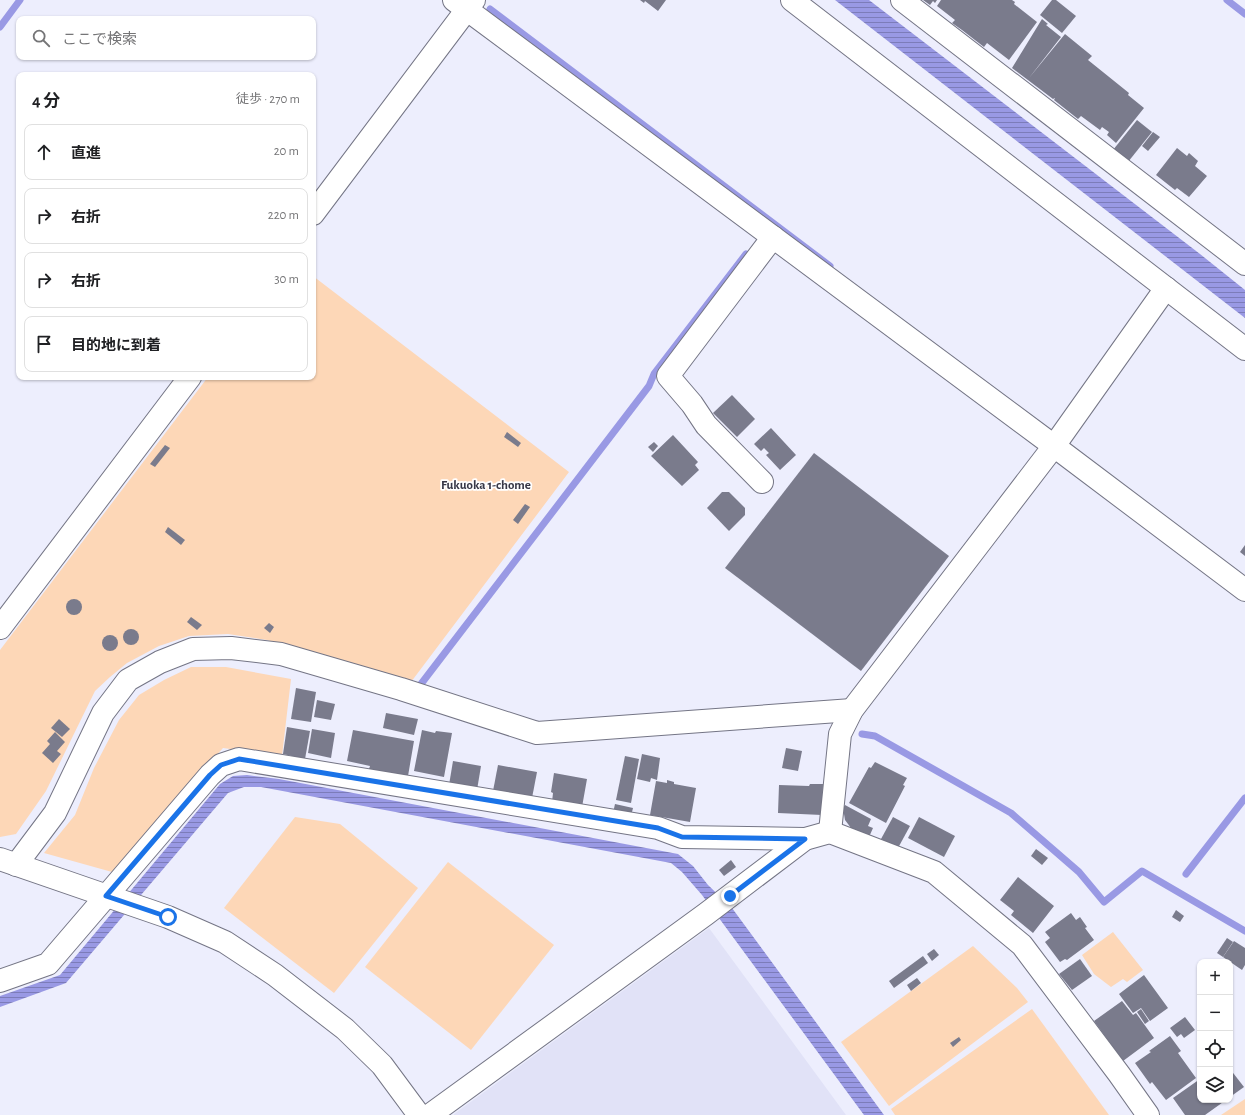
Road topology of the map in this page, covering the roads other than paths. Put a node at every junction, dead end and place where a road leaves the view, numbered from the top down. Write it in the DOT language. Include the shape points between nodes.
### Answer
graph roads {
  1 [pos="792,0"];
  2 [pos="902,0"];
  3 [pos="465,3"];
  4 [pos="316,210"];
  5 [pos="773,236"];
  6 [pos="1245,264"];
  7 [pos="1166,288"];
  8 [pos="1245,349"];
  9 [pos="188,380"];
  10 [pos="1054,446"];
  11 [pos="762,482"];
  12 [pos="1245,590"];
  13 [pos="0,628"];
  14 [pos="852,710"];
  15 [pos="830,832"];
  16 [pos="805,839"];
  17 [pos="8,862"];
  18 [pos="106,896"];
  19 [pos="0,981"];
  20 [pos="419,1115"];
  21 [pos="430,1115"];
  22 [pos="1148,1115"];
  1 -- 7 [label="street"];
  2 -- 6 [label="street"];
  3 -- 4 [label="street"];
  3 -- 5 [label="street"];
  5 -- 10 [label="street"];
  5 -- 11 [label="street" via="668,376 706,425"];
  7 -- 8 [label="street"];
  7 -- 10 [label="street"];
  9 -- 13 [label="street"];
  10 -- 12 [label="street"];
  10 -- 14 [label="street"];
  14 -- 15 [label="street" via="840,734"];
  14 -- 17 [label="street" via="537,733 281,654 231,648 193,649 160,662 128,680 103,713 55,813"];
  15 -- 16 [label="street"];
  15 -- 22 [label="street" via="934,872 1022,945"];
  16 -- 18 [label="street" via="682,837 658,828 239,759 221,765 210,775"];
  16 -- 21 [label="street"];
  17 -- 18 [label="street"];
  18 -- 19 [label="street" via="48,964"];
  18 -- 20 [label="street" via="168,917 225,942 275,975 345,1030 382,1065"];
}
